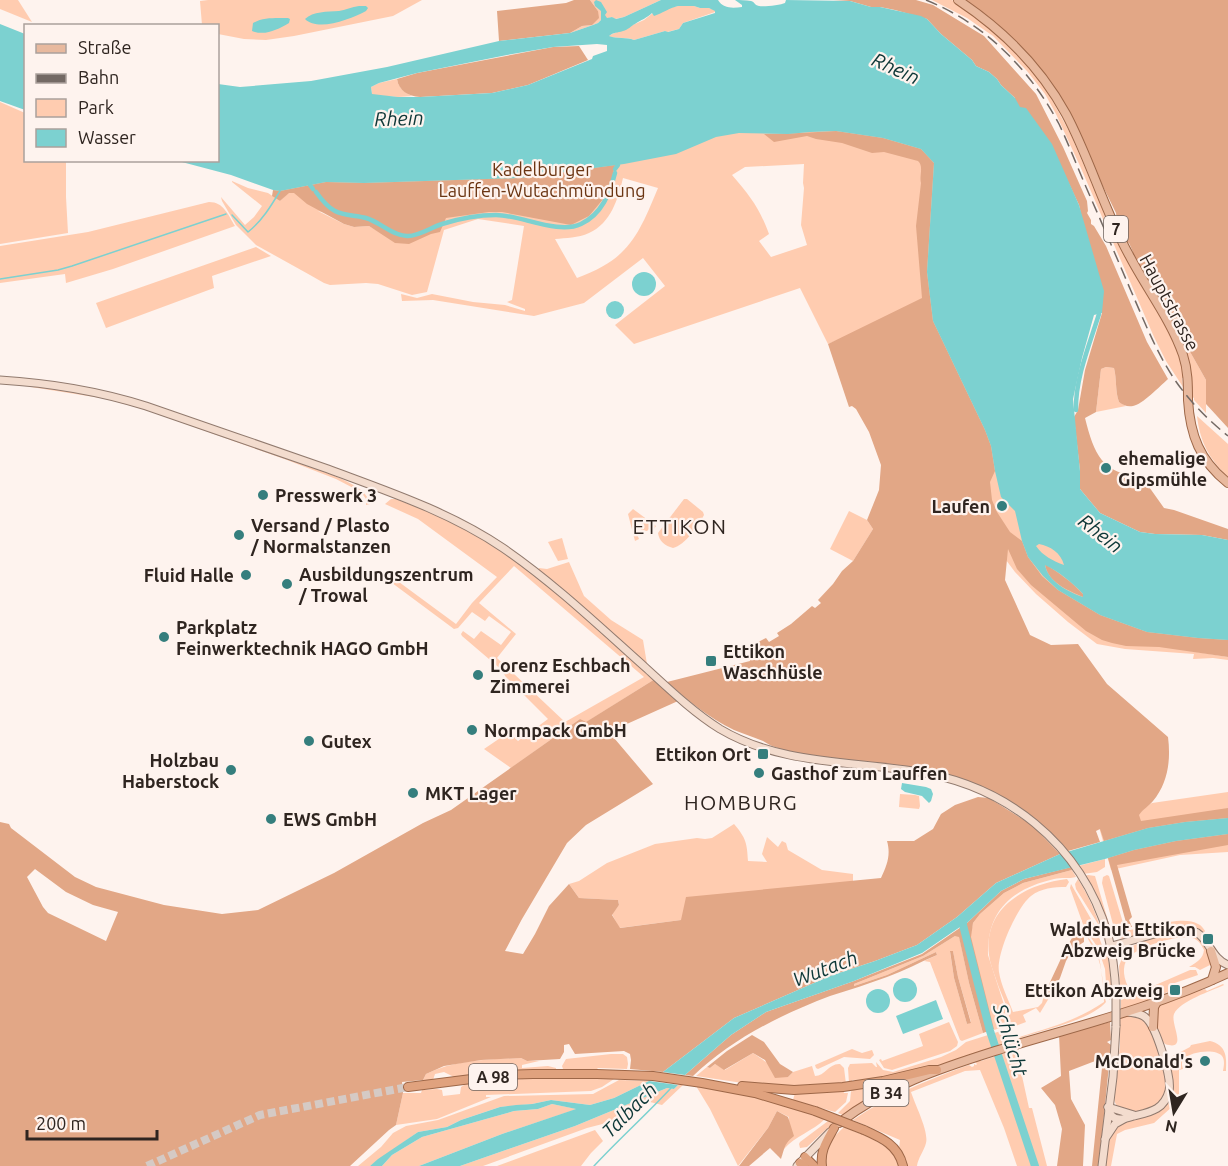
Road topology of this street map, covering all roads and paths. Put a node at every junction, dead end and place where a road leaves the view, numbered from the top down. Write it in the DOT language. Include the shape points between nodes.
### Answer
graph roads {
  1 [pos="958,0"];
  2 [pos="0,380"];
  3 [pos="1228,483"];
  4 [pos="1124,944"];
  5 [pos="1110,946"];
  6 [pos="1211,951"];
  7 [pos="1228,965"];
  8 [pos="1114,966"];
  9 [pos="1228,973"];
  10 [pos="1206,982"];
  11 [pos="1158,1000"];
  12 [pos="1124,1012"];
  13 [pos="1154,1027"];
  14 [pos="938,1070"];
  15 [pos="711,1085"];
  16 [pos="408,1086"];
  17 [pos="1108,1107"];
  18 [pos="1135,1116"];
  19 [pos="1126,1119"];
  20 [pos="836,1126"];
  21 [pos="1104,1141"];
  22 [pos="802,1163"];
  23 [pos="814,1166"];
  24 [pos="822,1166"];
  25 [pos="903,1166"];
  26 [pos="1102,1166"];
  1 -- 3 [label="main road, Hauptstrasse / 7" via="996,27 1024,55 1066,115 1128,254 1179,346 1187,370 1194,439 1208,463"];
  2 -- 5 [label="main road" via="78,389 146,406 446,516 502,547 533,570 684,702 721,729 797,757 934,774 980,789 1013,806 1035,822 1073,864 1100,912"];
  4 -- 5 [label="main road"];
  4 -- 6 [label="main road" via="1185,929 1197,932"];
  4 -- 8 [label="main road"];
  5 -- 8 [label="main road"];
  6 -- 7 [label="main road"];
  6 -- 10 [label="main road" via="1216,967"];
  8 -- 17 [label="main road, bridge" via="1116,1026"];
  9 -- 10 [label="main road, B 34"];
  10 -- 11 [label="main road, B 34"];
  11 -- 12 [label="main road, B 34"];
  11 -- 13 [label="main road"];
  12 -- 13 [label="main road" via="1144,1015"];
  12 -- 14 [label="main road, B 34"];
  13 -- 18 [label="main road" via="1169,1076 1169,1091 1154,1111"];
  14 -- 15 [label="highway" via="847,1087 794,1090"];
  14 -- 20 [label="main road, B 34" via="880,1096"];
  15 -- 16 [label="highway, A 98" via="653,1076 597,1074 503,1076"];
  15 -- 25 [label="highway, A 98, bridge" via="815,1111 864,1130 897,1150"];
  17 -- 18 [label="main road"];
  17 -- 19 [label="main road" via="1115,1118"];
  17 -- 21 [label="main road"];
  18 -- 19 [label="main road"];
  19 -- 21 [label="main road" via="1115,1124"];
  20 -- 22 [label="main road"];
  20 -- 24 [label="highway" via="823,1149"];
  21 -- 26 [label="main road"];
  22 -- 23 [label="highway"];
}
